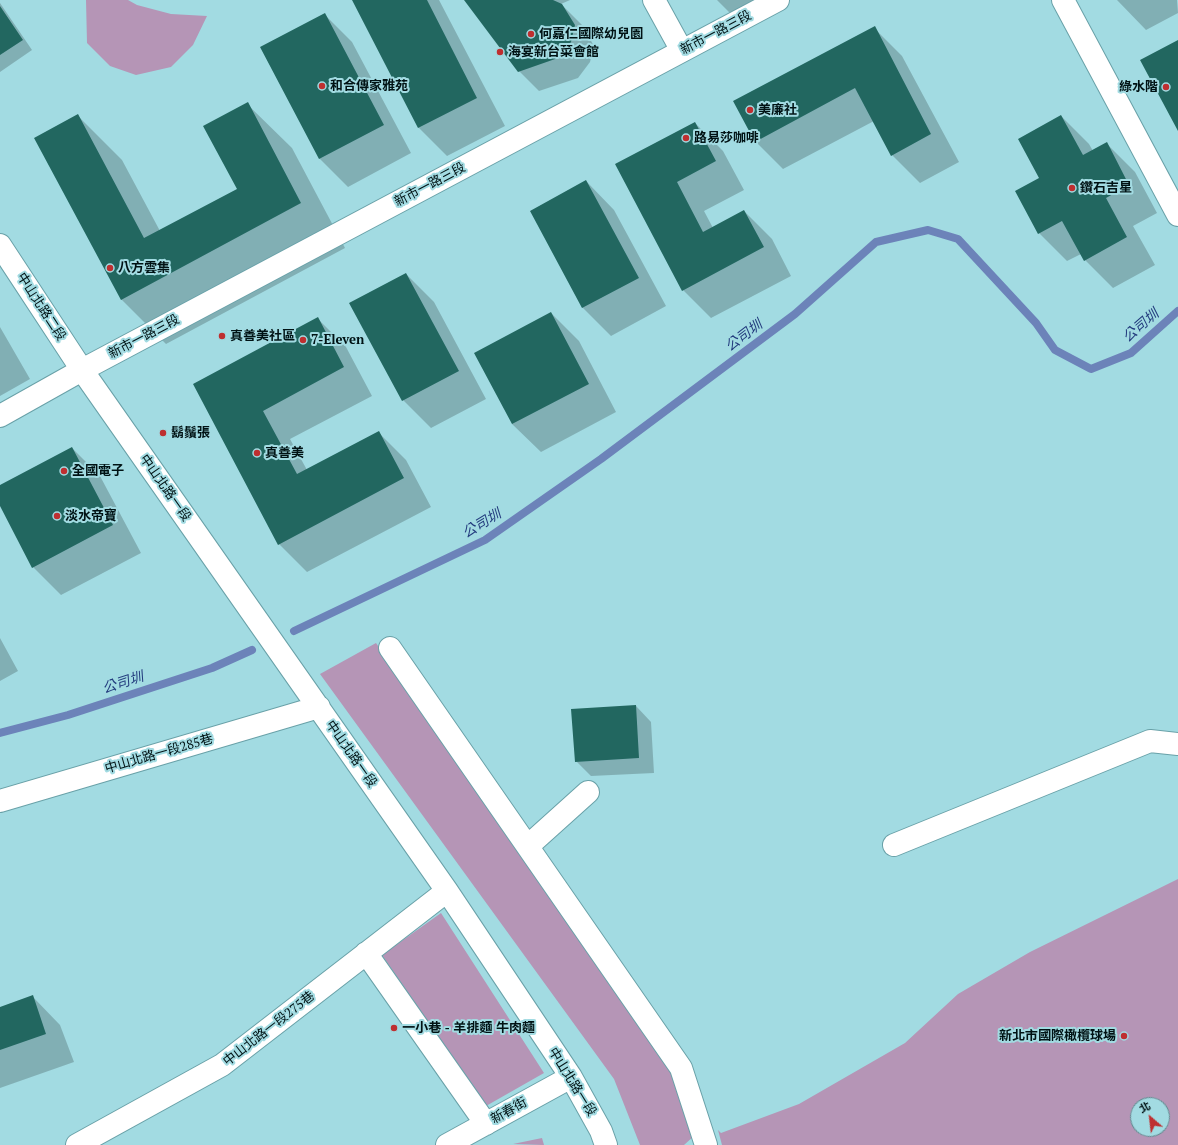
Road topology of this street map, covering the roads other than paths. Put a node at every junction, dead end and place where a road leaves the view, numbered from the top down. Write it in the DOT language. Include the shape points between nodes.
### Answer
graph roads {
  1 [pos="654,0"];
  2 [pos="778,0"];
  3 [pos="1062,0"];
  4 [pos="682,51"];
  5 [pos="1178,215"];
  6 [pos="0,245"];
  7 [pos="82,370"];
  8 [pos="0,416"];
  9 [pos="390,648"];
  10 [pos="318,707"];
  11 [pos="1178,744"];
  12 [pos="588,792"];
  13 [pos="0,801"];
  14 [pos="894,845"];
  15 [pos="528,846"];
  16 [pos="447,891"];
  17 [pos="366,953"];
  18 [pos="571,1077"];
  19 [pos="486,1124"];
  20 [pos="703,1143"];
  21 [pos="77,1145"];
  22 [pos="447,1145"];
  23 [pos="606,1145"];
  1 -- 4 [label="street"];
  2 -- 4 [label="street, 新市一路三段"];
  3 -- 5 [label="street"];
  4 -- 7 [label="street, 新市一路三段"];
  6 -- 7 [label="street, 中山北路二段"];
  7 -- 8 [label="street, 新市一路三段"];
  7 -- 10 [label="street, 中山北路一段"];
  9 -- 15 [label="street"];
  10 -- 13 [label="street, 中山北路一段285巷"];
  10 -- 16 [label="street, 中山北路一段"];
  11 -- 14 [label="street" via="1150,741"];
  12 -- 15 [label="street"];
  15 -- 20 [label="street" via="681,1068"];
  16 -- 17 [label="street, 中山北路一段275巷"];
  16 -- 18 [label="street, 中山北路一段"];
  17 -- 19 [label="street"];
  17 -- 21 [label="street, 中山北路一段275巷" via="222,1065"];
  18 -- 19 [label="street, 新春街"];
  18 -- 23 [label="street, 中山北路一段" via="602,1131"];
  19 -- 22 [label="street, 新春街"];
}
